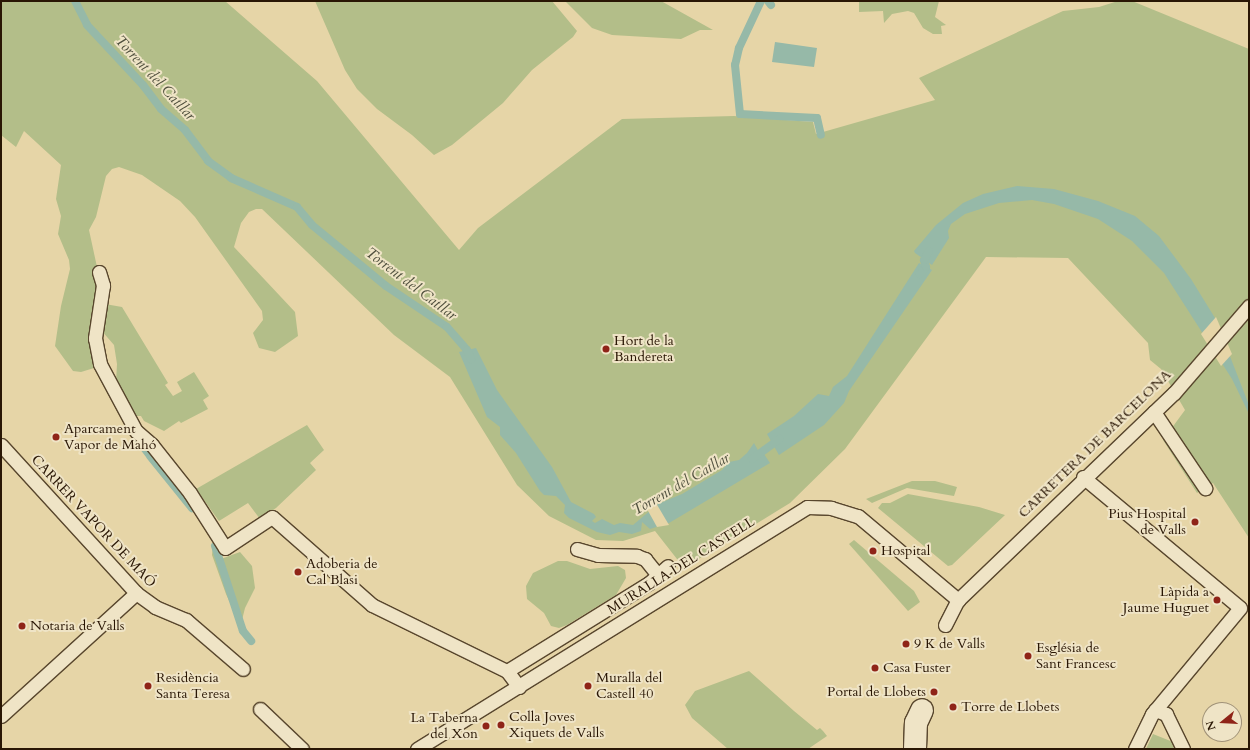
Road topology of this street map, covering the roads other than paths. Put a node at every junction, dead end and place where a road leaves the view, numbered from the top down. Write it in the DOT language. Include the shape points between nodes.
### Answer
graph roads {
  1 [pos="99,272"];
  2 [pos="1249,306"];
  3 [pos="1154,412"];
  4 [pos="1,445"];
  5 [pos="1083,477"];
  6 [pos="1205,488"];
  7 [pos="577,549"];
  8 [pos="136,593"];
  9 [pos="958,600"];
  10 [pos="945,624"];
  11 [pos="527,656"];
  12 [pos="243,669"];
  13 [pos="507,671"];
  14 [pos="539,674"];
  15 [pos="519,686"];
  16 [pos="260,709"];
  17 [pos="922,710"];
  18 [pos="1155,710"];
  19 [pos="1,716"];
  20 [pos="302,749"];
  21 [pos="417,749"];
  22 [pos="915,749"];
  23 [pos="1135,749"];
  24 [pos="1183,749"];
  1 -- 13 [label="lane" via="103,285 95,338 96,353 136,431 152,444 190,493 225,548 272,517 372,605"];
  2 -- 3 [label="lane, CARRETERA DE BARCELONA" via="1174,393"];
  3 -- 5 [label="lane, CARRETERA DE BARCELONA"];
  3 -- 6 [label="lane"];
  4 -- 8 [label="lane, CARRER VAPOR DE MAÓ"];
  5 -- 9 [label="lane, CARRETERA DE BARCELONA"];
  5 -- 18 [label="lane" via="1240,608"];
  7 -- 11 [label="lane" via="598,555 637,556 663,571 649,583"];
  8 -- 12 [label="lane, CARRER VAPOR DE MAÓ" via="155,607 186,620"];
  8 -- 19 [label="lane"];
  9 -- 10 [label="lane, CARRETERA DE BARCELONA"];
  9 -- 14 [label="lane, MURALLA DEL CASTELL" via="858,516 831,508 807,507"];
  11 -- 13 [label="lane"];
  11 -- 14 [label="lane"];
  13 -- 15 [label="lane"];
  14 -- 15 [label="lane, MURALLA DEL CASTELL"];
  15 -- 21 [label="lane, MURALLA DEL CASTELL"];
  16 -- 20 [label="lane"];
  17 -- 22 [label="street" via="916,723"];
  18 -- 23 [label="lane"];
  18 -- 24 [label="lane" via="1166,714"];
}
